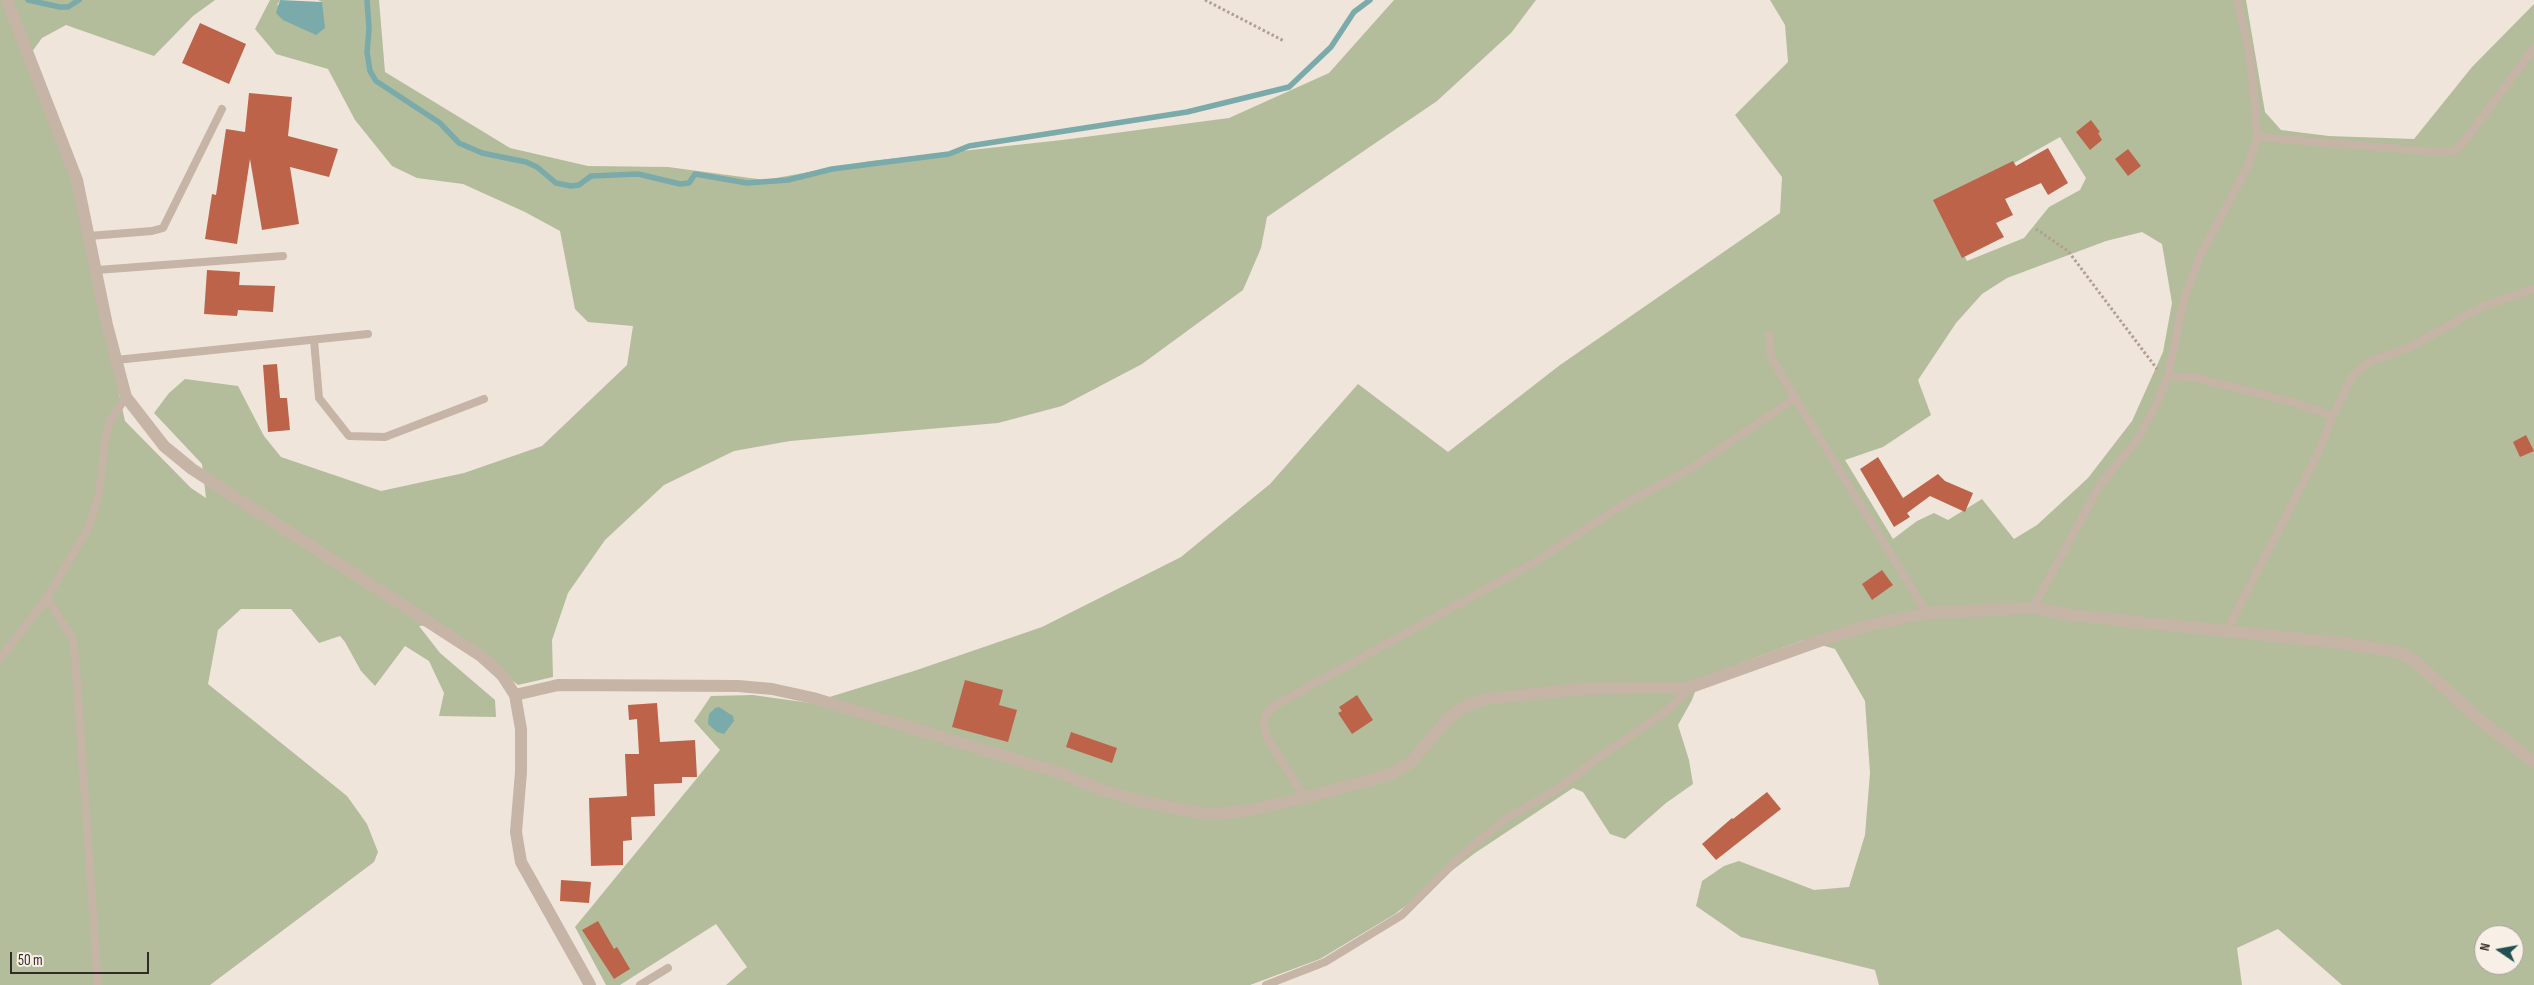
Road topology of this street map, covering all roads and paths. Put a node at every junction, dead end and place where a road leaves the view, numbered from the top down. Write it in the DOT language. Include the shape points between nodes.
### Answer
graph roads {
  1 [pos="7,0"];
  2 [pos="1205,0"];
  3 [pos="2238,0"];
  4 [pos="1284,41"];
  5 [pos="2534,48"];
  6 [pos="222,108"];
  7 [pos="2256,137"];
  8 [pos="2036,229"];
  9 [pos="90,236"];
  10 [pos="284,256"];
  11 [pos="97,270"];
  12 [pos="2534,289"];
  13 [pos="368,334"];
  14 [pos="1769,335"];
  15 [pos="314,340"];
  16 [pos="116,360"];
  17 [pos="2167,378"];
  18 [pos="126,397"];
  19 [pos="1795,398"];
  20 [pos="484,399"];
  21 [pos="2333,416"];
  22 [pos="46,598"];
  23 [pos="2033,608"];
  24 [pos="1927,613"];
  25 [pos="2227,630"];
  26 [pos="0,659"];
  27 [pos="1692,687"];
  28 [pos="515,695"];
  29 [pos="2534,762"];
  30 [pos="1305,798"];
  31 [pos="668,968"];
  32 [pos="98,985"];
  33 [pos="590,985"];
  34 [pos="640,985"];
  35 [pos="1266,985"];
  1 -- 9 [label="street" via="77,180"];
  2 -- 4 [label="path"];
  3 -- 7 [label="lane" via="2249,50"];
  5 -- 7 [label="lane" via="2454,151"];
  6 -- 9 [label="lane" via="163,228"];
  7 -- 17 [label="lane" via="2248,166 2193,273"];
  8 -- 17 [label="path" via="2068,251"];
  9 -- 11 [label="street"];
  10 -- 11 [label="lane"];
  11 -- 16 [label="street"];
  12 -- 21 [label="lane" via="2482,306 2410,346 2369,362 2353,375"];
  13 -- 15 [label="lane"];
  14 -- 19 [label="lane" via="1771,358"];
  15 -- 16 [label="lane"];
  15 -- 20 [label="lane" via="320,398 349,436 385,437"];
  16 -- 18 [label="street"];
  17 -- 21 [label="lane" via="2198,378 2289,401"];
  17 -- 23 [label="lane" via="2138,439 2100,485"];
  18 -- 22 [label="lane" via="110,421 99,496 89,527"];
  18 -- 28 [label="street" via="164,446 192,469 481,656 502,675"];
  19 -- 24 [label="lane"];
  19 -- 30 [label="lane" via="1700,464 1626,504 1535,562 1274,706 1265,716 1267,738"];
  21 -- 25 [label="lane" via="2316,458"];
  22 -- 26 [label="lane"];
  22 -- 32 [label="lane" via="72,638 75,656"];
  23 -- 24 [label="street"];
  23 -- 25 [label="street" via="2102,619"];
  24 -- 27 [label="street" via="1822,640"];
  25 -- 29 [label="street" via="2397,652 2414,660 2475,716"];
  27 -- 30 [label="street" via="1582,689 1484,699 1462,708 1449,718 1409,764 1388,775"];
  27 -- 35 [label="lane" via="1664,713 1561,787 1507,818 1463,854 1402,915 1325,962"];
  28 -- 30 [label="street" via="558,685 772,689 813,698 1063,774 1139,801 1205,814 1251,810"];
  28 -- 33 [label="street" via="521,729 516,832 521,862"];
  31 -- 34 [label="lane"];
}
